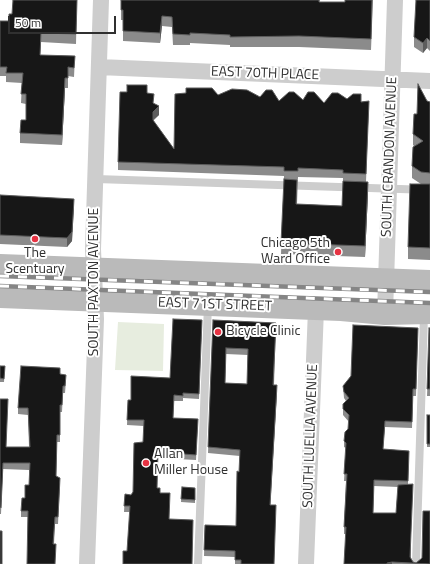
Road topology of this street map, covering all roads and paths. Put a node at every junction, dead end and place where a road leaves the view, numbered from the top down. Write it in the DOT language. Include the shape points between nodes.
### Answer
graph roads {
  1 [pos="101,0"];
  2 [pos="395,0"];
  3 [pos="99,67"];
  4 [pos="393,80"];
  5 [pos="430,81"];
  6 [pos="96,179"];
  7 [pos="388,188"];
  8 [pos="430,190"];
  9 [pos="0,265"];
  10 [pos="95,268"];
  11 [pos="387,279"];
  12 [pos="430,281"];
  13 [pos="0,296"];
  14 [pos="96,302"];
  15 [pos="208,305"];
  16 [pos="316,309"];
  17 [pos="427,313"];
  18 [pos="386,314"];
  19 [pos="87,564"];
  20 [pos="198,564"];
  21 [pos="306,564"];
  22 [pos="416,564"];
  1 -- 3 [label="street, SOUTH PAXTON AVENUE"];
  2 -- 4 [label="street, SOUTH CRANDON AVENUE"];
  3 -- 4 [label="street, EAST 70TH PLACE"];
  3 -- 6 [label="street, SOUTH PAXTON AVENUE"];
  4 -- 5 [label="street, EAST 70TH PLACE"];
  4 -- 7 [label="street, SOUTH CRANDON AVENUE"];
  6 -- 7 [label="lane"];
  6 -- 10 [label="street, SOUTH PAXTON AVENUE" via="93,249"];
  7 -- 8 [label="lane"];
  7 -- 11 [label="street, SOUTH CRANDON AVENUE"];
  9 -- 10 [label="main road"];
  10 -- 11 [label="main road"];
  10 -- 14 [label="street, SOUTH PAXTON AVENUE"];
  11 -- 12 [label="main road"];
  11 -- 18 [label="street, SOUTH CRANDON AVENUE"];
  13 -- 14 [label="main road, EAST 71ST STREET"];
  14 -- 15 [label="main road, EAST 71ST STREET"];
  14 -- 19 [label="street, SOUTH PAXTON AVENUE"];
  15 -- 16 [label="main road, EAST 71ST STREET"];
  15 -- 20 [label="lane"];
  16 -- 18 [label="main road, EAST 71ST STREET"];
  16 -- 21 [label="street, SOUTH LUELLA AVENUE"];
  17 -- 18 [label="main road, EAST 71ST STREET"];
  17 -- 22 [label="lane"];
}
